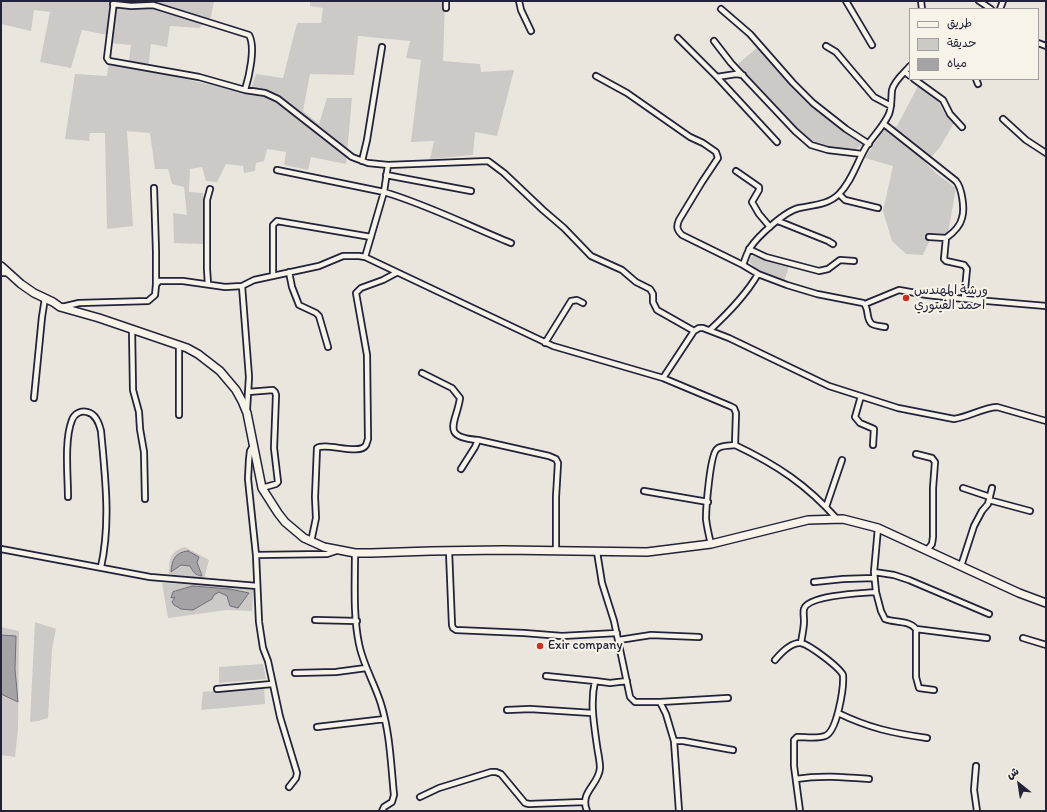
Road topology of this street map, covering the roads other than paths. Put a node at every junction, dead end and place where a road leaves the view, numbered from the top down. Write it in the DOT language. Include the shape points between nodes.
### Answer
graph roads {
  1 [pos="446,1"];
  2 [pos="519,1"];
  3 [pos="846,1"];
  4 [pos="979,1"];
  5 [pos="114,3"];
  6 [pos="446,8"];
  7 [pos="721,8"];
  8 [pos="990,8"];
  9 [pos="530,31"];
  10 [pos="678,38"];
  11 [pos="714,41"];
  12 [pos="872,44"];
  13 [pos="826,46"];
  14 [pos="382,47"];
  15 [pos="909,67"];
  16 [pos="904,72"];
  17 [pos="743,75"];
  18 [pos="909,75"];
  19 [pos="596,76"];
  20 [pos="717,77"];
  21 [pos="915,80"];
  22 [pos="245,90"];
  23 [pos="891,106"];
  24 [pos="1003,119"];
  25 [pos="884,124"];
  26 [pos="962,128"];
  27 [pos="777,142"];
  28 [pos="869,144"];
  29 [pos="862,154"];
  30 [pos="1046,154"];
  31 [pos="362,161"];
  32 [pos="388,165"];
  33 [pos="277,170"];
  34 [pos="736,171"];
  35 [pos="386,175"];
  36 [pos="154,188"];
  37 [pos="210,189"];
  38 [pos="471,191"];
  39 [pos="384,192"];
  40 [pos="839,194"];
  41 [pos="878,208"];
  42 [pos="778,221"];
  43 [pos="770,227"];
  44 [pos="371,237"];
  45 [pos="929,237"];
  46 [pos="946,238"];
  47 [pos="511,243"];
  48 [pos="833,244"];
  49 [pos="749,249"];
  50 [pos="365,257"];
  51 [pos="854,261"];
  52 [pos="743,265"];
  53 [pos="1,266"];
  54 [pos="289,272"];
  55 [pos="4,273"];
  56 [pos="396,273"];
  57 [pos="758,274"];
  58 [pos="273,276"];
  59 [pos="208,284"];
  60 [pos="156,285"];
  61 [pos="242,286"];
  62 [pos="45,298"];
  63 [pos="964,299"];
  64 [pos="583,303"];
  65 [pos="865,304"];
  66 [pos="1046,306"];
  67 [pos="60,307"];
  68 [pos="885,327"];
  69 [pos="132,330"];
  70 [pos="710,330"];
  71 [pos="694,331"];
  72 [pos="544,343"];
  73 [pos="179,346"];
  74 [pos="328,347"];
  75 [pos="422,373"];
  76 [pos="663,378"];
  77 [pos="248,392"];
  78 [pos="861,396"];
  79 [pos="34,398"];
  80 [pos="247,413"];
  81 [pos="179,415"];
  82 [pos="1046,421"];
  83 [pos="478,440"];
  84 [pos="872,444"];
  85 [pos="735,445"];
  86 [pos="253,446"];
  87 [pos="916,454"];
  88 [pos="842,460"];
  89 [pos="461,469"];
  90 [pos="262,488"];
  91 [pos="963,488"];
  92 [pos="992,488"];
  93 [pos="644,490"];
  94 [pos="68,497"];
  95 [pos="990,498"];
  96 [pos="145,500"];
  97 [pos="708,502"];
  98 [pos="826,507"];
  99 [pos="1030,511"];
  100 [pos="838,519"];
  101 [pos="878,528"];
  102 [pos="311,542"];
  103 [pos="711,544"];
  104 [pos="1,549"];
  105 [pos="340,550"];
  106 [pos="927,550"];
  107 [pos="449,551"];
  108 [pos="556,551"];
  109 [pos="597,552"];
  110 [pos="355,553"];
  111 [pos="256,555"];
  112 [pos="961,566"];
  113 [pos="101,567"];
  114 [pos="874,572"];
  115 [pos="874,578"];
  116 [pos="814,582"];
  117 [pos="257,586"];
  118 [pos="876,592"];
  119 [pos="1046,603"];
  120 [pos="989,614"];
  121 [pos="315,620"];
  122 [pos="357,621"];
  123 [pos="916,629"];
  124 [pos="617,633"];
  125 [pos="699,637"];
  126 [pos="987,638"];
  127 [pos="1023,638"];
  128 [pos="619,640"];
  129 [pos="801,643"];
  130 [pos="1046,646"];
  131 [pos="775,660"];
  132 [pos="366,668"];
  133 [pos="295,673"];
  134 [pos="546,676"];
  135 [pos="595,681"];
  136 [pos="627,681"];
  137 [pos="272,684"];
  138 [pos="217,689"];
  139 [pos="934,690"];
  140 [pos="728,698"];
  141 [pos="660,702"];
  142 [pos="507,710"];
  143 [pos="592,712"];
  144 [pos="838,713"];
  145 [pos="385,719"];
  146 [pos="317,727"];
  147 [pos="927,738"];
  148 [pos="674,741"];
  149 [pos="733,750"];
  150 [pos="976,766"];
  151 [pos="796,779"];
  152 [pos="869,779"];
  153 [pos="289,787"];
  154 [pos="420,797"];
  155 [pos="584,802"];
  156 [pos="382,811"];
  157 [pos="587,811"];
  158 [pos="679,811"];
  159 [pos="800,811"];
  160 [pos="977,811"];
  1 -- 6 [label="street"];
  2 -- 9 [label="street"];
  3 -- 12 [label="street"];
  4 -- 8 [label="street"];
  5 -- 22 [label="street" via="131,6 153,5 249,35 252,43 250,75"];
  5 -- 22 [label="street" via="107,58 109,61 177,72"];
  7 -- 28 [label="street" via="750,34 813,103"];
  10 -- 20 [label="street"];
  11 -- 17 [label="street"];
  13 -- 23 [label="street" via="836,52 874,97"];
  14 -- 31 [label="street"];
  15 -- 16 [label="street"];
  16 -- 18 [label="street"];
  16 -- 23 [label="street" via="893,89"];
  17 -- 20 [label="street"];
  17 -- 29 [label="street" via="811,146"];
  19 -- 52 [label="street" via="627,93 716,152 718,158 676,226 682,235"];
  20 -- 27 [label="street"];
  21 -- 26 [label="street" via="943,100 950,114"];
  22 -- 31 [label="street" via="265,93 278,99 344,152"];
  23 -- 25 [label="street"];
  24 -- 30 [label="street"];
  25 -- 28 [label="street"];
  25 -- 46 [label="street" via="959,185 962,193 962,218 958,227"];
  28 -- 29 [label="street"];
  29 -- 40 [label="street"];
  31 -- 32 [label="street"];
  32 -- 35 [label="street"];
  32 -- 71 [label="street" via="488,161 564,228 591,256 622,270 636,282 650,289 653,294 652,302 657,310"];
  33 -- 39 [label="street"];
  34 -- 43 [label="street" via="759,187 752,202"];
  35 -- 38 [label="street"];
  35 -- 39 [label="street"];
  36 -- 60 [label="street"];
  37 -- 59 [label="street" via="206,200"];
  39 -- 44 [label="street"];
  39 -- 47 [label="street" via="427,206"];
  40 -- 41 [label="street" via="845,200"];
  40 -- 42 [label="street" via="822,203 798,208"];
  42 -- 43 [label="street"];
  42 -- 48 [label="street"];
  43 -- 49 [label="street"];
  44 -- 50 [label="street"];
  44 -- 58 [label="street" via="277,221 274,225"];
  45 -- 46 [label="street"];
  46 -- 63 [label="street" via="944,259 964,265 967,269"];
  49 -- 51 [label="street" via="819,271 828,269 840,260"];
  49 -- 52 [label="street"];
  50 -- 54 [label="street" via="343,256 319,266"];
  50 -- 56 [label="street"];
  52 -- 57 [label="street"];
  53 -- 55 [label="main road"];
  54 -- 58 [label="street"];
  54 -- 74 [label="street" via="299,304 319,316"];
  55 -- 62 [label="main road"];
  56 -- 72 [label="street"];
  56 -- 102 [label="street" via="356,292 366,355 368,439 362,448 317,448 316,518"];
  57 -- 65 [label="street" via="810,292"];
  57 -- 70 [label="street" via="737,303"];
  58 -- 61 [label="street" via="254,280"];
  59 -- 60 [label="street" via="159,281"];
  59 -- 61 [label="street"];
  60 -- 67 [label="street" via="155,295 148,300 79,303"];
  61 -- 77 [label="street" via="248,356"];
  62 -- 67 [label="main road"];
  62 -- 79 [label="street"];
  63 -- 65 [label="street" via="899,290"];
  63 -- 66 [label="street"];
  64 -- 72 [label="street" via="571,301"];
  65 -- 68 [label="street" via="870,322"];
  67 -- 69 [label="main road"];
  69 -- 73 [label="main road"];
  69 -- 96 [label="street" via="133,390 139,412 144,452"];
  70 -- 71 [label="street" via="703,328"];
  70 -- 78 [label="street" via="829,386"];
  71 -- 76 [label="street"];
  72 -- 76 [label="street"];
  73 -- 80 [label="main road" via="198,354 220,371 236,390"];
  73 -- 81 [label="street"];
  75 -- 83 [label="street" via="452,388 458,394 460,398 453,428 460,437"];
  76 -- 85 [label="street" via="734,408"];
  77 -- 80 [label="street"];
  77 -- 90 [label="street" via="273,390 276,395 274,448 278,482"];
  78 -- 82 [label="street" via="898,408 947,418 961,418 997,407"];
  78 -- 84 [label="street" via="855,417 874,429"];
  80 -- 86 [label="main road"];
  83 -- 89 [label="street"];
  83 -- 108 [label="street" via="557,460"];
  85 -- 97 [label="street" via="720,447 712,456"];
  85 -- 98 [label="street" via="786,473"];
  86 -- 90 [label="main road"];
  86 -- 111 [label="street" via="250,451 248,479"];
  87 -- 106 [label="street" via="932,458 935,462 933,537 932,544"];
  88 -- 98 [label="street"];
  90 -- 102 [label="main road" via="285,522"];
  91 -- 95 [label="street"];
  92 -- 95 [label="street"];
  93 -- 97 [label="street"];
  94 -- 113 [label="street" via="69,436 72,420 80,412 86,412 99,422 101,431 107,513 105,552"];
  95 -- 99 [label="street"];
  95 -- 112 [label="street" via="974,526"];
  97 -- 103 [label="street" via="706,518"];
  98 -- 100 [label="street"];
  100 -- 101 [label="main road"];
  100 -- 103 [label="main road" via="796,522"];
  101 -- 106 [label="main road"];
  101 -- 114 [label="street"];
  102 -- 105 [label="main road"];
  103 -- 109 [label="main road" via="647,552"];
  104 -- 113 [label="street"];
  105 -- 110 [label="main road"];
  105 -- 111 [label="street" via="327,554"];
  106 -- 112 [label="main road"];
  107 -- 108 [label="main road"];
  107 -- 110 [label="main road"];
  107 -- 124 [label="street" via="452,625 456,630 562,636"];
  108 -- 109 [label="main road"];
  109 -- 124 [label="street" via="602,583"];
  110 -- 122 [label="street"];
  111 -- 117 [label="street"];
  112 -- 119 [label="main road"];
  113 -- 117 [label="street" via="150,577"];
  114 -- 115 [label="street"];
  114 -- 120 [label="street" via="909,580"];
  115 -- 116 [label="street" via="843,578"];
  115 -- 118 [label="street"];
  117 -- 137 [label="street" via="263,648"];
  118 -- 123 [label="street" via="885,619 908,623"];
  118 -- 129 [label="street" via="833,596 805,606"];
  121 -- 122 [label="street"];
  122 -- 132 [label="street" via="359,645"];
  123 -- 126 [label="street"];
  123 -- 139 [label="street" via="917,682 919,688"];
  124 -- 128 [label="street"];
  125 -- 128 [label="street" via="651,635"];
  127 -- 130 [label="street"];
  128 -- 136 [label="street"];
  129 -- 131 [label="street" via="787,648"];
  129 -- 144 [label="street" via="815,650 841,671 844,680"];
  132 -- 133 [label="street"];
  132 -- 145 [label="street"];
  134 -- 135 [label="street"];
  135 -- 136 [label="street"];
  135 -- 143 [label="street"];
  136 -- 141 [label="street" via="630,697 634,702"];
  137 -- 138 [label="street"];
  137 -- 153 [label="street" via="297,773"];
  140 -- 141 [label="street"];
  141 -- 148 [label="street"];
  142 -- 143 [label="street"];
  143 -- 155 [label="street" via="600,770"];
  144 -- 147 [label="street" via="887,732"];
  144 -- 151 [label="street" via="834,727 825,736 795,738"];
  145 -- 146 [label="street"];
  145 -- 156 [label="street" via="394,795 392,802"];
  148 -- 149 [label="street"];
  148 -- 158 [label="street"];
  150 -- 160 [label="street" via="974,790"];
  151 -- 152 [label="street" via="838,776"];
  151 -- 159 [label="street"];
  154 -- 155 [label="street" via="457,782 496,772 501,774 525,803"];
  155 -- 157 [label="street"];
}
